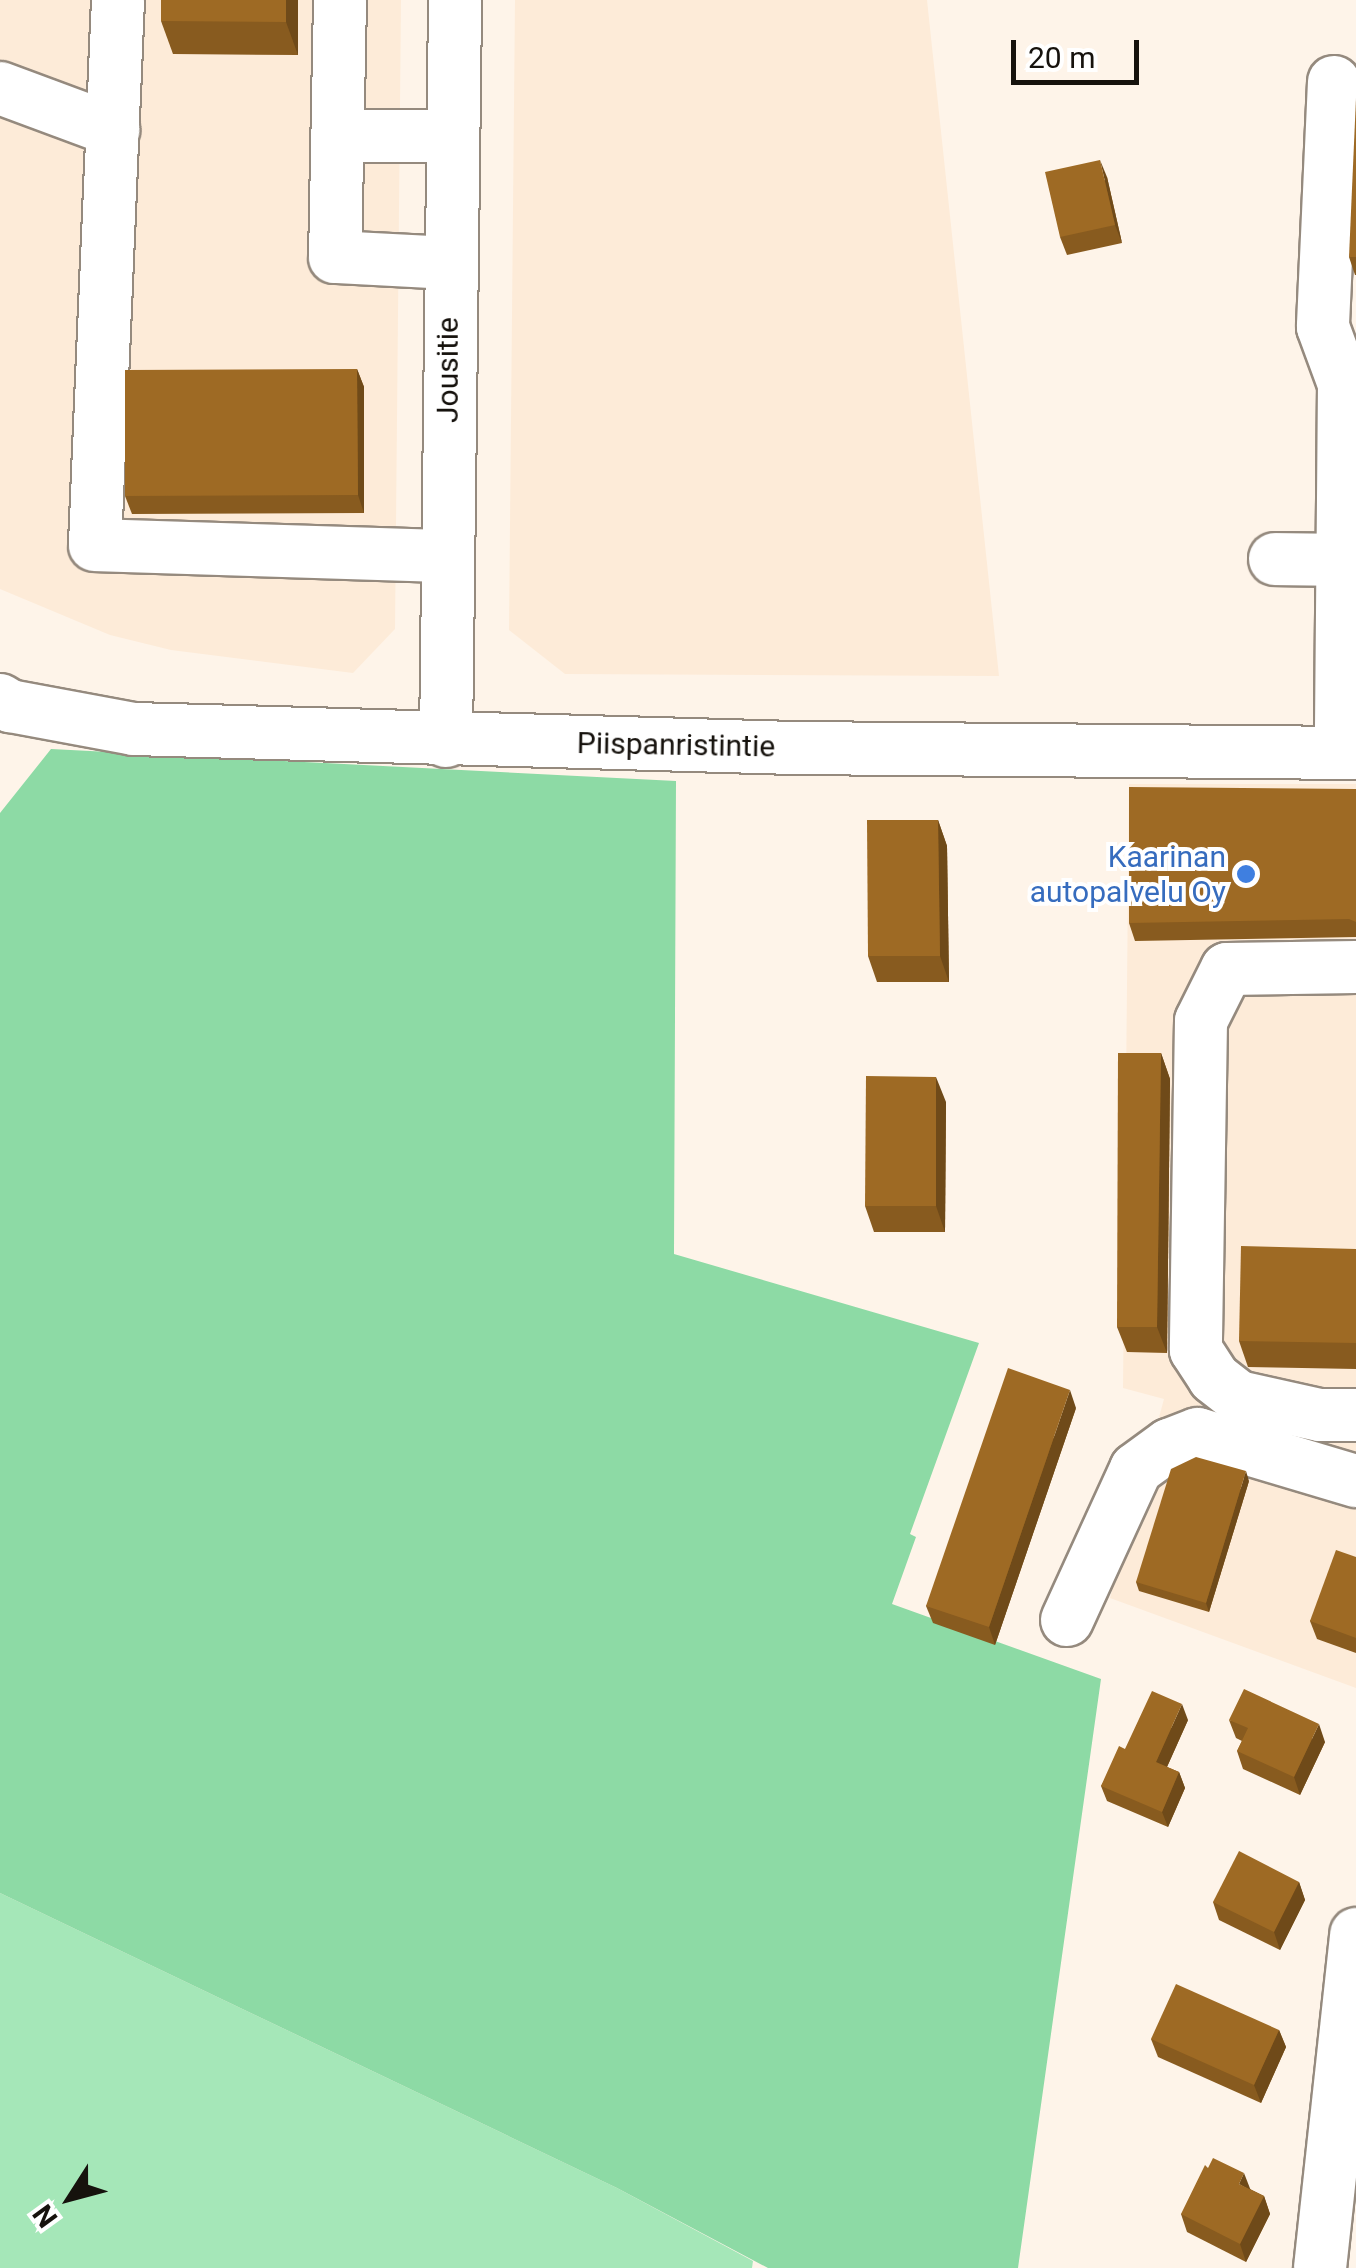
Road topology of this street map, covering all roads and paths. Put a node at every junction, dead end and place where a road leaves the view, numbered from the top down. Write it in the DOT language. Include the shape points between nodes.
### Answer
graph roads {
  1 [pos="118,0"];
  2 [pos="340,0"];
  3 [pos="455,0"];
  4 [pos="1334,82"];
  5 [pos="0,88"];
  6 [pos="113,130"];
  7 [pos="337,136"];
  8 [pos="452,136"];
  9 [pos="448,263"];
  10 [pos="448,556"];
  11 [pos="1275,559"];
  12 [pos="1345,560"];
  13 [pos="3,711"];
  14 [pos="446,740"];
  15 [pos="1349,753"];
  16 [pos="1356,967"];
  17 [pos="1356,1415"];
  18 [pos="1356,1481"];
  19 [pos="1066,1620"];
  20 [pos="1356,1934"];
  21 [pos="1320,2268"];
  1 -- 6 [label="street"];
  2 -- 7 [label="street"];
  3 -- 8 [label="street, Jousitie"];
  4 -- 12 [label="street" via="1322,327 1344,384"];
  5 -- 6 [label="street"];
  6 -- 10 [label="street" via="95,545"];
  7 -- 8 [label="street"];
  7 -- 9 [label="street" via="335,257"];
  8 -- 9 [label="street, Jousitie"];
  9 -- 10 [label="street, Jousitie"];
  10 -- 14 [label="street, Jousitie"];
  11 -- 12 [label="street"];
  12 -- 15 [label="street"];
  13 -- 14 [label="street, Piispanristintie" via="134,729"];
  14 -- 15 [label="street, Piispanristintie"];
  16 -- 17 [label="street" via="1227,969 1201,1022 1196,1350 1238,1398 1320,1415"];
  18 -- 19 [label="street" via="1198,1434 1169,1445 1136,1469"];
  20 -- 21 [label="street"];
}
